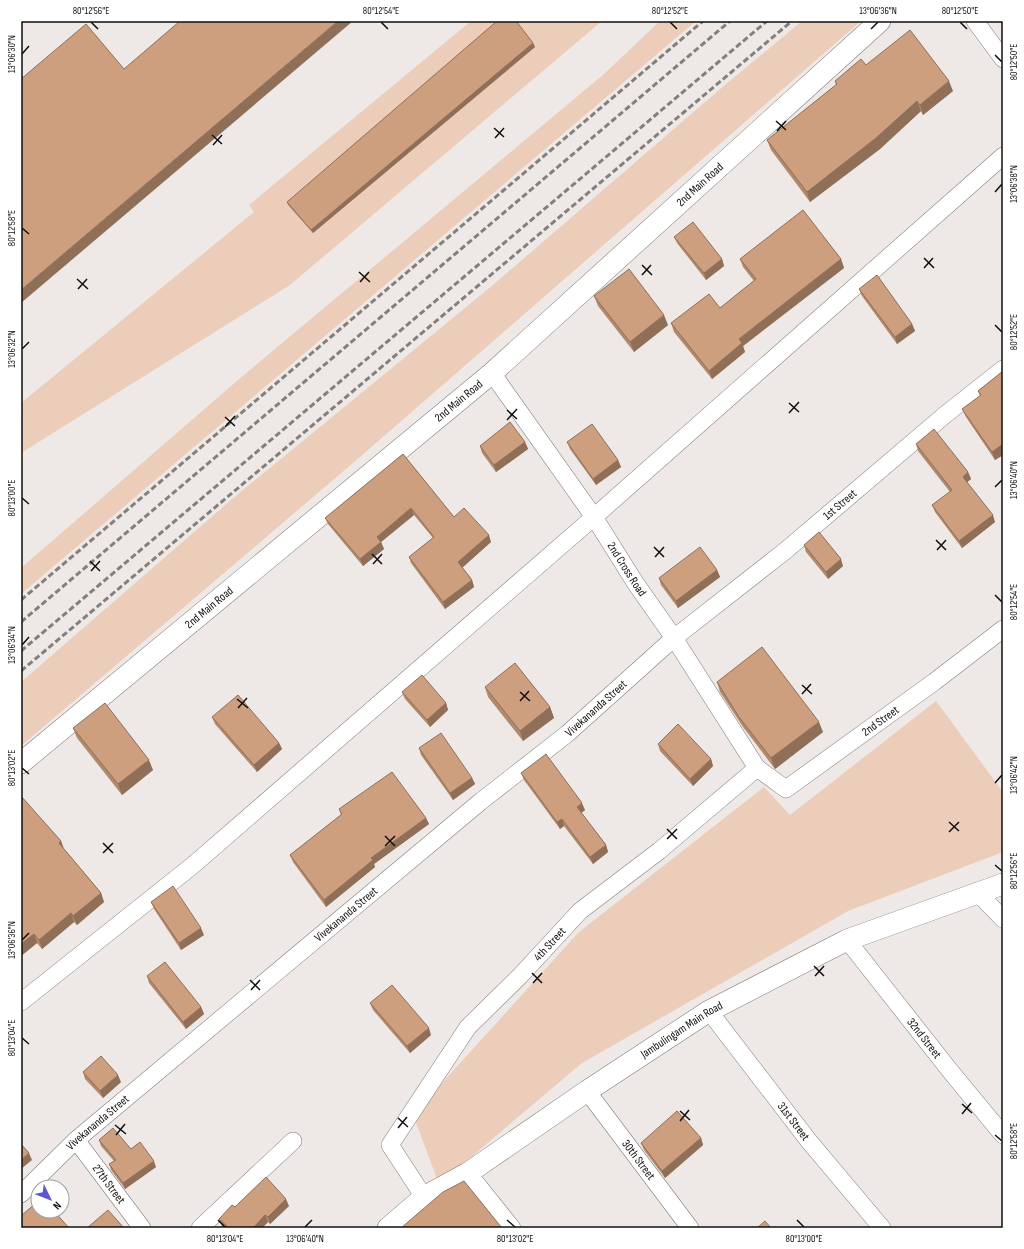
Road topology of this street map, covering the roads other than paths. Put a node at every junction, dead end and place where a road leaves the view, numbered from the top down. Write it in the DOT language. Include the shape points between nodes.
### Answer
graph roads {
  1 [pos="880,21"];
  2 [pos="975,21"];
  3 [pos="1003,59"];
  4 [pos="1003,156"];
  5 [pos="1003,369"];
  6 [pos="492,373"];
  7 [pos="594,517"];
  8 [pos="1003,629"];
  9 [pos="674,638"];
  10 [pos="21,763"];
  11 [pos="757,768"];
  12 [pos="1003,884"];
  13 [pos="978,892"];
  14 [pos="1003,919"];
  15 [pos="848,940"];
  16 [pos="21,1002"];
  17 [pos="709,1011"];
  18 [pos="587,1091"];
  19 [pos="1003,1135"];
  20 [pos="76,1140"];
  21 [pos="293,1142"];
  22 [pos="468,1173"];
  23 [pos="21,1194"];
  24 [pos="424,1197"];
  25 [pos="142,1228"];
  26 [pos="200,1228"];
  27 [pos="388,1228"];
  28 [pos="512,1228"];
  29 [pos="690,1228"];
  30 [pos="882,1228"];
  1 -- 6 [label="street, 2nd Main Road"];
  2 -- 3 [label="street"];
  4 -- 7 [label="street"];
  5 -- 9 [label="street, 1st Street" via="785,550"];
  6 -- 7 [label="street, 2nd Cross Road"];
  6 -- 10 [label="street, 2nd Main Road"];
  7 -- 9 [label="street, 2nd Cross Road"];
  7 -- 16 [label="street" via="192,866"];
  8 -- 11 [label="street, 2nd Street" via="786,789"];
  9 -- 11 [label="street, 2nd Cross Road"];
  9 -- 20 [label="street, Vivekananda Street" via="567,734 480,802"];
  11 -- 24 [label="street, 4th Street" via="659,851 580,911 468,1027 390,1145"];
  12 -- 13 [label="street, Jambulingam Main Road"];
  13 -- 14 [label="street"];
  13 -- 15 [label="street, Jambulingam Main Road"];
  15 -- 17 [label="street, Jambulingam Main Road"];
  15 -- 19 [label="street, 32nd Street"];
  17 -- 18 [label="street, Jambulingam Main Road"];
  17 -- 30 [label="street, 31st Street" via="808,1140"];
  18 -- 22 [label="street, Jambulingam Main Road"];
  18 -- 29 [label="street, 30th Street"];
  20 -- 23 [label="street, Vivekananda Street"];
  20 -- 25 [label="street, 27th Street"];
  21 -- 26 [label="street"];
  22 -- 24 [label="street, Jambulingam Main Road"];
  22 -- 28 [label="street"];
  24 -- 27 [label="street, Jambulingam Main Road"];
}
